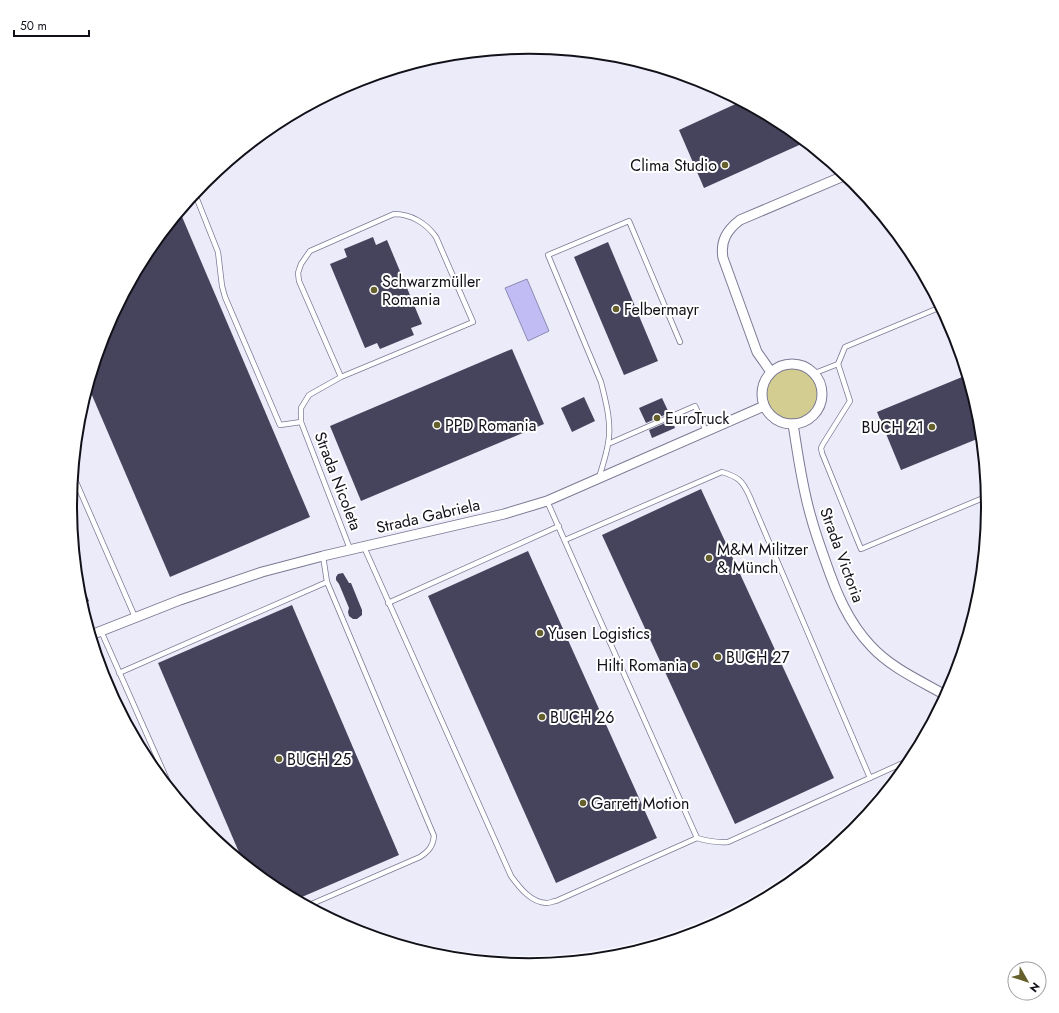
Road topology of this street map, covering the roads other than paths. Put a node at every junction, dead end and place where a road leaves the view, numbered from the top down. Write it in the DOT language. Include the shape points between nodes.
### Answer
graph roads {
  1 [pos="840,178"];
  2 [pos="197,200"];
  3 [pos="936,309"];
  4 [pos="680,342"];
  5 [pos="838,364"];
  6 [pos="771,372"];
  7 [pos="815,373"];
  8 [pos="341,377"];
  9 [pos="764,406"];
  10 [pos="301,422"];
  11 [pos="793,424"];
  12 [pos="706,431"];
  13 [pos="608,444"];
  14 [pos="599,478"];
  15 [pos="78,486"];
  16 [pos="982,499"];
  17 [pos="548,501"];
  18 [pos="559,526"];
  19 [pos="565,540"];
  20 [pos="364,547"];
  21 [pos="350,549"];
  22 [pos="323,556"];
  23 [pos="327,582"];
  24 [pos="388,603"];
  25 [pos="135,617"];
  26 [pos="101,631"];
  27 [pos="95,633"];
  28 [pos="119,673"];
  29 [pos="942,693"];
  30 [pos="902,764"];
  31 [pos="163,772"];
  32 [pos="870,778"];
  33 [pos="697,838"];
  34 [pos="313,903"];
  1 -- 6 [label="street" via="740,220 725,237 723,258 756,352"];
  2 -- 10 [label="lane" via="218,252 225,297 280,425"];
  3 -- 5 [label="lane" via="847,346"];
  4 -- 13 [label="lane" via="629,221 548,255 602,382 608,419"];
  5 -- 7 [label="lane"];
  5 -- 16 [label="lane" via="850,401 821,448 861,549"];
  6 -- 7 [label="street" via="777,367 793,363 801,364"];
  6 -- 9 [label="street" via="766,377 761,391"];
  7 -- 11 [label="street" via="820,382 822,401 812,417"];
  8 -- 8 [label="lane" via="299,281 301,264 310,251 394,214 403,214 418,220 436,237 473,322"];
  8 -- 10 [label="lane" via="309,395 301,408"];
  9 -- 11 [label="street" via="768,414 776,420"];
  9 -- 12 [label="street, Strada Gabriela"];
  10 -- 21 [label="lane, Strada Nicoleta"];
  11 -- 29 [label="street, Strada Victoria" via="810,517 847,614 858,632 885,659"];
  12 -- 13 [label="lane" via="695,406"];
  12 -- 14 [label="street, Strada Gabriela"];
  13 -- 14 [label="lane"];
  14 -- 17 [label="street, Strada Gabriela"];
  15 -- 25 [label="lane"];
  17 -- 18 [label="lane"];
  17 -- 20 [label="street, Strada Gabriela"];
  18 -- 19 [label="lane"];
  18 -- 24 [label="lane"];
  19 -- 32 [label="lane" via="722,472 735,476 744,484 749,495"];
  19 -- 33 [label="lane"];
  20 -- 21 [label="street, Strada Gabriela"];
  20 -- 24 [label="lane"];
  21 -- 22 [label="street, Strada Gabriela"];
  22 -- 23 [label="lane"];
  22 -- 25 [label="street, Strada Gabriela" via="227,583"];
  23 -- 28 [label="lane"];
  23 -- 34 [label="lane" via="434,836 429,851 420,857"];
  24 -- 33 [label="lane" via="511,876 526,893 541,902 556,901"];
  25 -- 26 [label="street, Strada Gabriela"];
  26 -- 27 [label="street, Strada Gabriela"];
  26 -- 28 [label="lane"];
  28 -- 31 [label="lane"];
  30 -- 32 [label="lane"];
  32 -- 33 [label="lane" via="728,842 719,843"];
}
